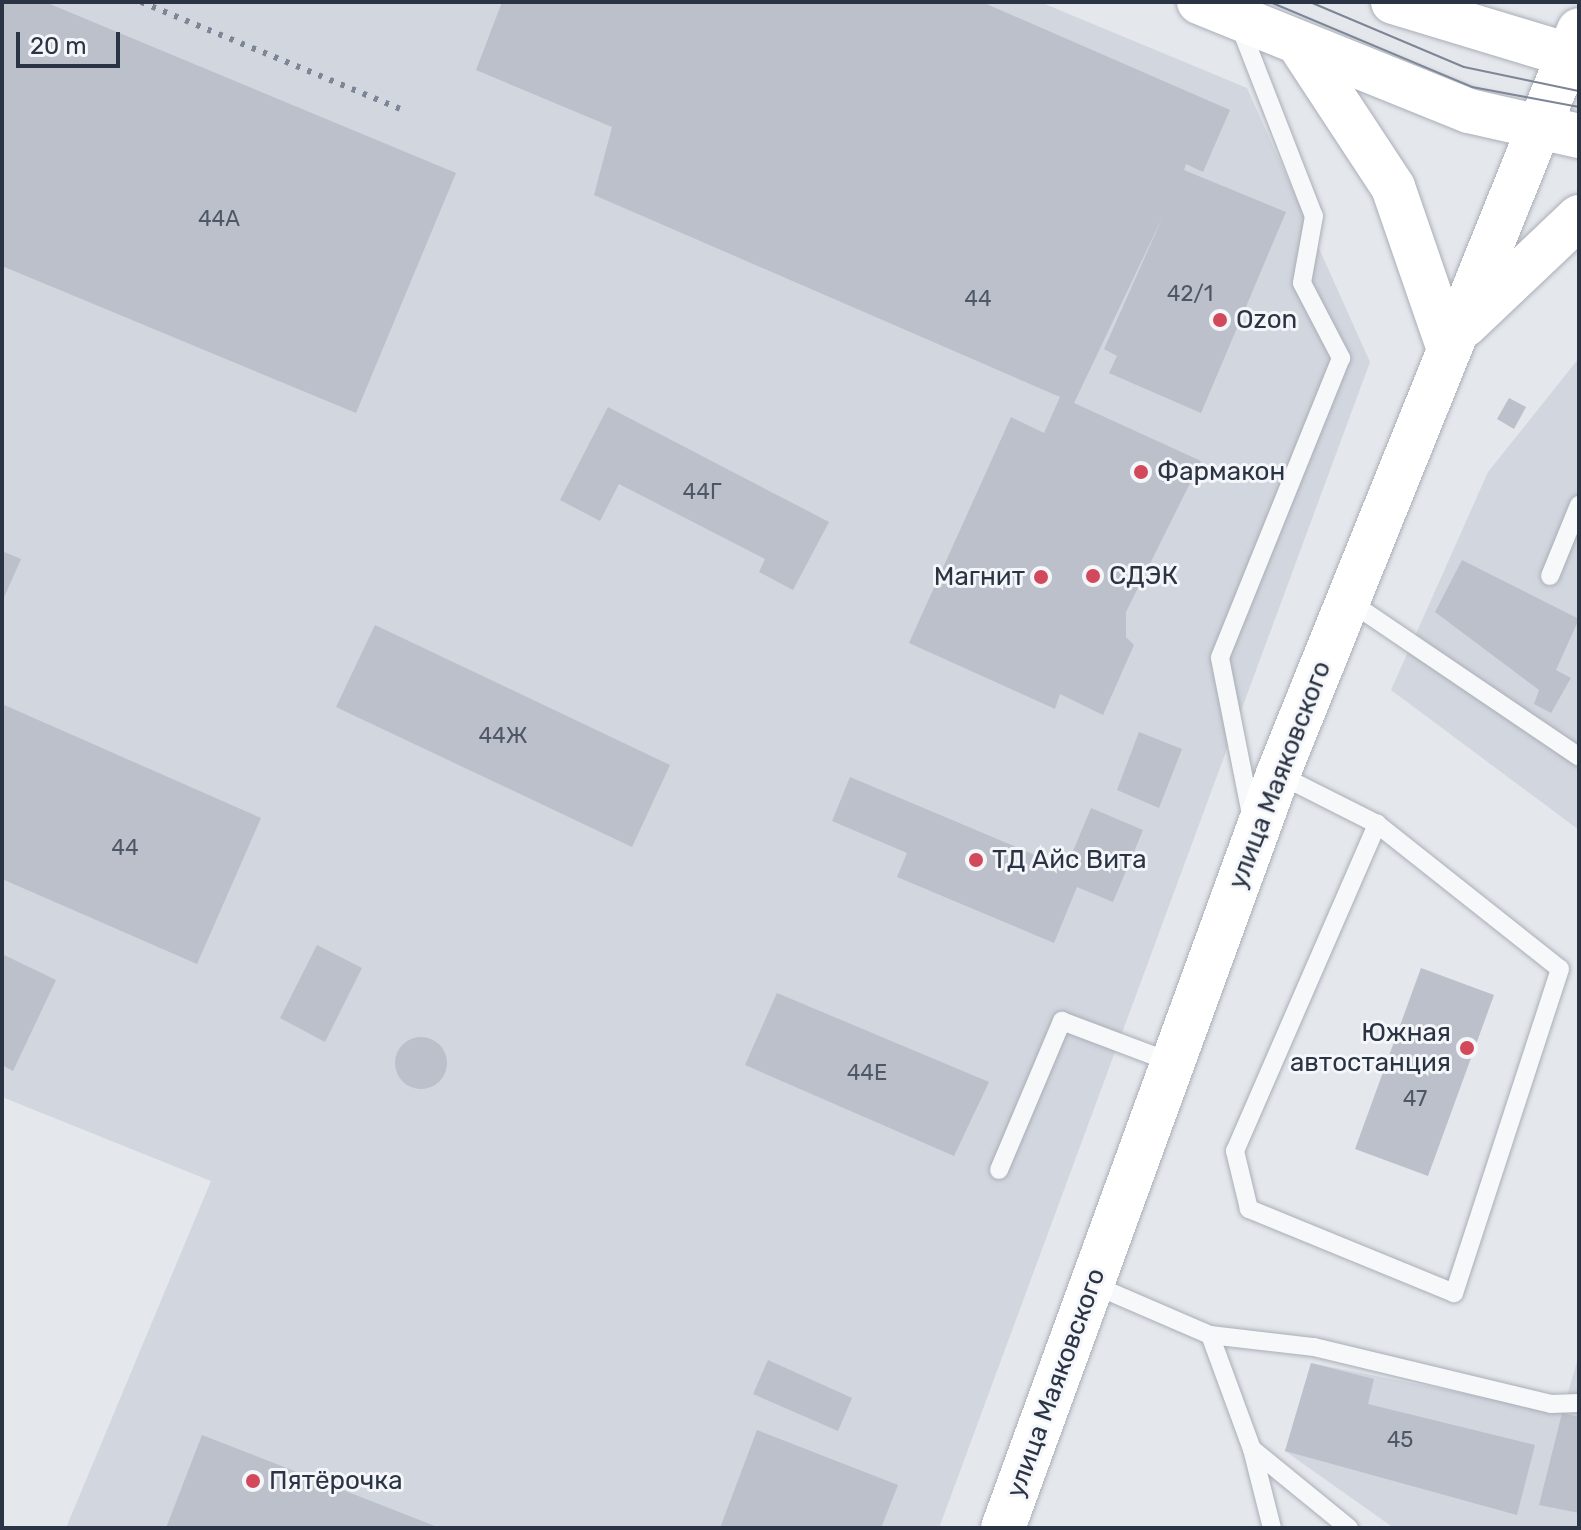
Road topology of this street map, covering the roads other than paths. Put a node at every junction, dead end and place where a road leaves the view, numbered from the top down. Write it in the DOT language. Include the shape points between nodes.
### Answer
graph roads {
  1 [pos="1393,2"];
  2 [pos="1218,10"];
  3 [pos="1299,44"];
  4 [pos="1575,48"];
  5 [pos="1558,132"];
  6 [pos="1579,217"];
  7 [pos="1447,344"];
  8 [pos="1579,505"];
  9 [pos="1550,576"];
  10 [pos="1347,599"];
  11 [pos="1579,756"];
  12 [pos="1278,774"];
  13 [pos="1377,824"];
  14 [pos="1255,837"];
  15 [pos="1173,1063"];
  16 [pos="999,1170"];
  17 [pos="1092,1284"];
  18 [pos="1210,1335"];
  19 [pos="1579,1403"];
  20 [pos="1252,1449"];
  21 [pos="1003,1528"];
  22 [pos="1272,1528"];
  23 [pos="1349,1528"];
  1 -- 4 [label="main road"];
  2 -- 3 [label="main road"];
  2 -- 14 [label="lane" via="1314,216 1302,283 1341,358 1220,658"];
  3 -- 5 [label="main road" via="1469,111"];
  3 -- 7 [label="main road" via="1393,187"];
  4 -- 5 [label="main road, улица Маяковского"];
  5 -- 7 [label="main road, улица Маяковского"];
  6 -- 7 [label="main road" via="1538,248"];
  7 -- 10 [label="main road, улица Маяковского"];
  8 -- 9 [label="lane"];
  10 -- 11 [label="lane"];
  10 -- 12 [label="main road, улица Маяковского"];
  12 -- 13 [label="lane"];
  12 -- 14 [label="main road, улица Маяковского"];
  13 -- 13 [label="lane" via="1560,969 1454,1293 1249,1209 1235,1151"];
  14 -- 15 [label="main road, улица Маяковского"];
  15 -- 16 [label="lane" via="1062,1021"];
  15 -- 17 [label="main road, улица Маяковского"];
  17 -- 18 [label="lane"];
  17 -- 21 [label="main road, улица Маяковского"];
  18 -- 19 [label="lane" via="1314,1347 1551,1404"];
  18 -- 20 [label="lane"];
  20 -- 22 [label="lane"];
  20 -- 23 [label="lane"];
}
